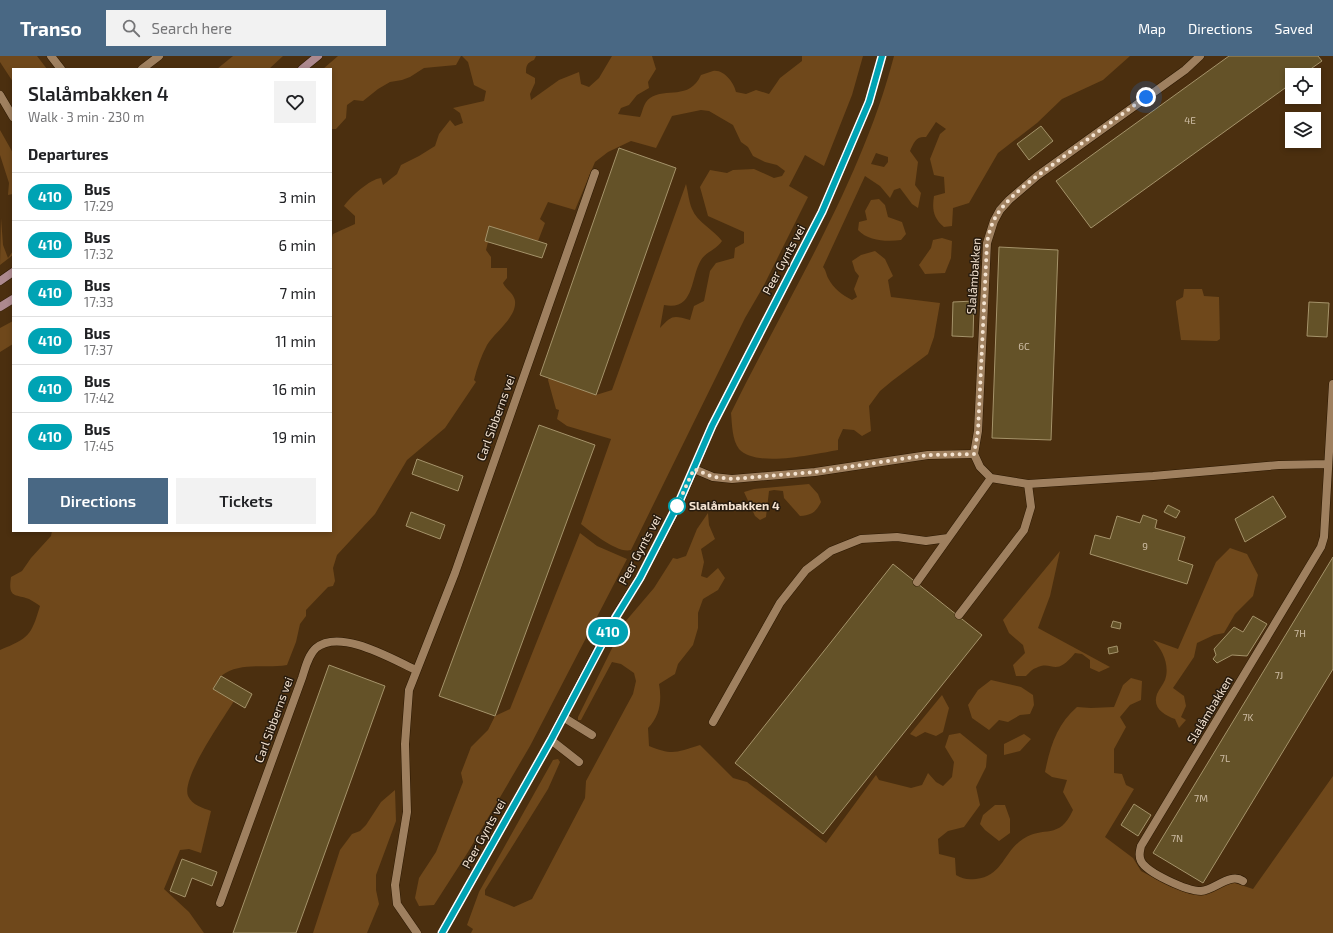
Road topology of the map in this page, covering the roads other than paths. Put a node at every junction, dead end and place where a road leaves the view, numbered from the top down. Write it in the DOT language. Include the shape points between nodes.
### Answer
graph roads {
  1 [pos="51,56"];
  2 [pos="159,56"];
  3 [pos="318,56"];
  4 [pos="882,56"];
  5 [pos="1200,56"];
  6 [pos="60,68"];
  7 [pos="143,68"];
  8 [pos="303,68"];
  9 [pos="0,95"];
  10 [pos="12,115"];
  11 [pos="595,173"];
  12 [pos="12,273"];
  13 [pos="0,281"];
  14 [pos="12,300"];
  15 [pos="0,307"];
  16 [pos="1333,384"];
  17 [pos="974,454"];
  18 [pos="1328,464"];
  19 [pos="694,469"];
  20 [pos="991,478"];
  21 [pos="1028,484"];
  22 [pos="948,538"];
  23 [pos="917,582"];
  24 [pos="959,615"];
  25 [pos="416,670"];
  26 [pos="563,717"];
  27 [pos="713,722"];
  28 [pos="592,735"];
  29 [pos="551,740"];
  30 [pos="579,762"];
  31 [pos="1243,881"];
  32 [pos="220,903"];
  33 [pos="417,933"];
  34 [pos="442,933"];
  1 -- 6 [label="street"];
  2 -- 7 [label="street"];
  3 -- 8 [label="street"];
  4 -- 19 [label="street, Peer Gynts vei" via="869,102 822,212 712,426"];
  5 -- 17 [label="street, Slalåmbakken" via="1185,70 1037,176 1000,210 987,243 978,431"];
  9 -- 10 [label="street"];
  11 -- 25 [label="street, Carl Sibberns vei" via="455,573"];
  12 -- 13 [label="street"];
  14 -- 15 [label="street"];
  16 -- 18 [label="street, Slalåmbakken"];
  17 -- 19 [label="street" via="928,455 815,472 732,479 713,477"];
  17 -- 20 [label="street" via="980,467"];
  18 -- 21 [label="street" via="1279,465"];
  18 -- 31 [label="street, Slalåmbakken" via="1324,537 1317,556 1141,846 1139,854 1149,869 1189,889 1200,891 1213,888 1233,877"];
  19 -- 26 [label="street, Peer Gynts vei" via="640,578 616,617"];
  20 -- 21 [label="street"];
  20 -- 22 [label="street"];
  21 -- 24 [label="street" via="1031,507 1024,530"];
  22 -- 23 [label="street"];
  22 -- 27 [label="street" via="926,541 897,537 861,539 831,551 806,570 780,603"];
  25 -- 32 [label="street, Carl Sibberns vei" via="351,642 325,643 315,648"];
  25 -- 33 [label="street, Carl Sibberns vei" via="409,690 406,729 407,812 395,885 397,904"];
  26 -- 28 [label="street"];
  26 -- 29 [label="street, Peer Gynts vei"];
  29 -- 30 [label="street"];
  29 -- 34 [label="street, Peer Gynts vei"];
}
